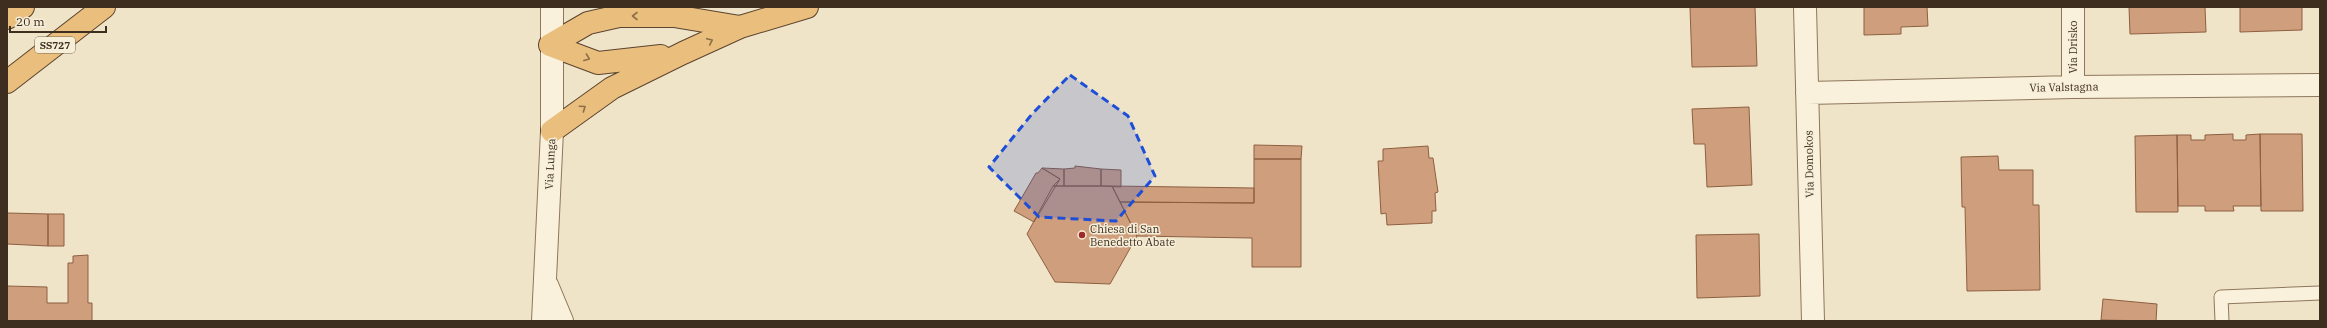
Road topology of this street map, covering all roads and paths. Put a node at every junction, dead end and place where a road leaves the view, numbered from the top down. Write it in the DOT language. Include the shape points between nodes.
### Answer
graph roads {
  1 [pos="23,7"];
  2 [pos="104,7"];
  3 [pos="552,7"];
  4 [pos="807,7"];
  5 [pos="1805,7"];
  6 [pos="2073,7"];
  7 [pos="664,11"];
  8 [pos="7,18"];
  9 [pos="740,27"];
  10 [pos="550,45"];
  11 [pos="683,53"];
  12 [pos="7,82"];
  13 [pos="2320,85"];
  14 [pos="2073,87"];
  15 [pos="1807,93"];
  16 [pos="552,131"];
  17 [pos="543,278"];
  18 [pos="2320,293"];
  19 [pos="543,321"];
  20 [pos="562,321"];
  21 [pos="1813,321"];
  22 [pos="2222,321"];
  1 -- 8 [label="highway"];
  2 -- 12 [label="highway, SS727"];
  3 -- 10 [label="street, Via Lunga"];
  4 -- 9 [label="highway"];
  5 -- 15 [label="street, Via Domokos"];
  6 -- 14 [label="street, Via Drisko"];
  7 -- 9 [label="highway"];
  7 -- 10 [label="highway, one-way" via="588,23"];
  11 -- 9 [label="highway, one-way"];
  10 -- 11 [label="highway, one-way" via="598,63"];
  10 -- 16 [label="street, Via Lunga"];
  16 -- 11 [label="highway, one-way" via="612,88"];
  13 -- 14 [label="street, Via Valstagna"];
  14 -- 15 [label="street, Via Valstagna"];
  15 -- 21 [label="street, Via Domokos"];
  16 -- 17 [label="street, Via Lunga"];
  17 -- 19 [label="street, Via Lunga"];
  17 -- 20 [label="street"];
  18 -- 22 [label="lane" via="2221,296"];
}
